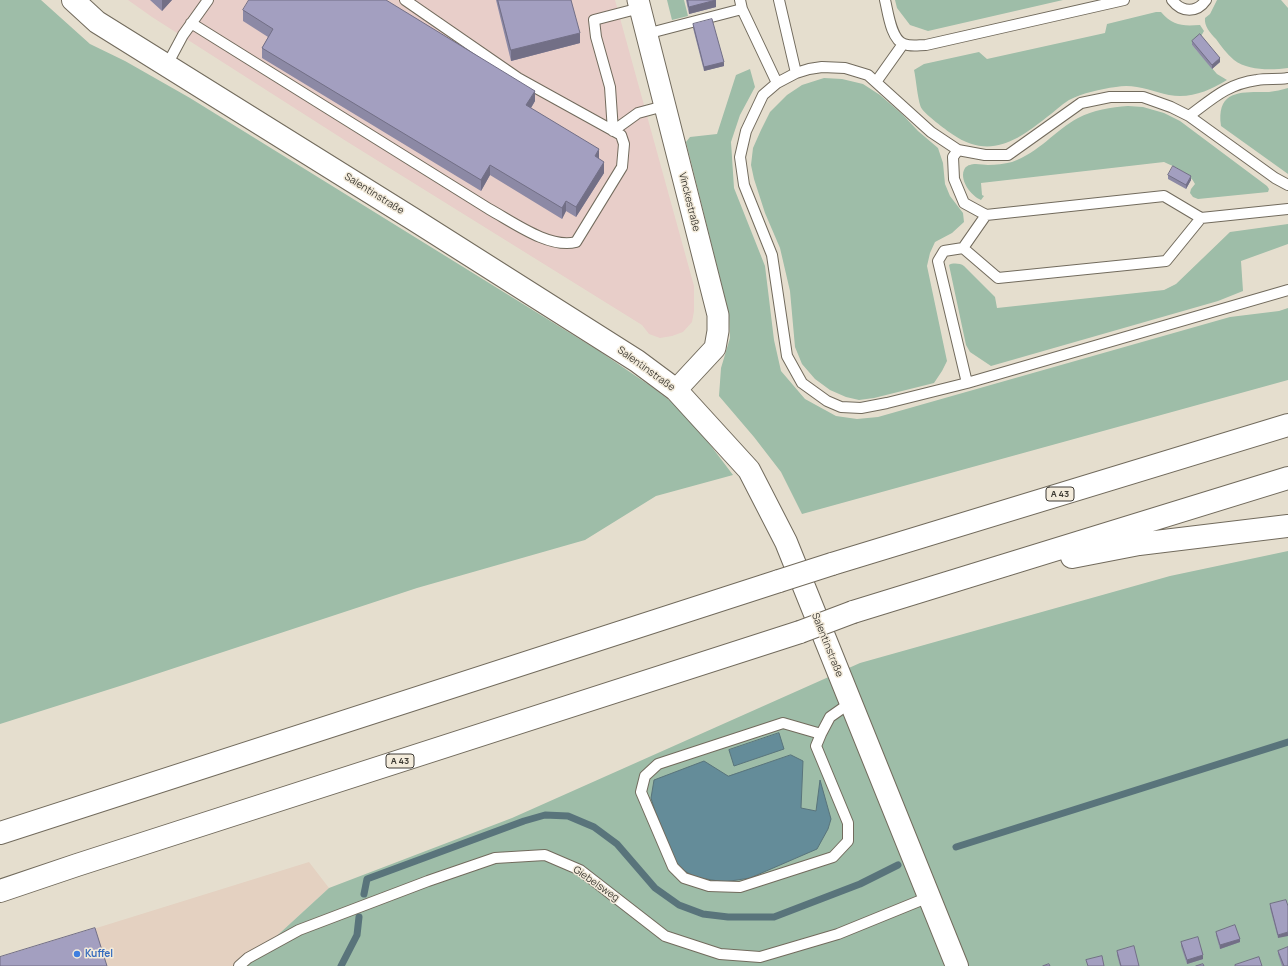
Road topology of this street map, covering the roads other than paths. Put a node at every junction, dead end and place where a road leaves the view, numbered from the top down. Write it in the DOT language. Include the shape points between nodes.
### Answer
graph roads {
  1 [pos="73,0"];
  2 [pos="208,0"];
  3 [pos="405,0"];
  4 [pos="779,0"];
  5 [pos="885,0"];
  6 [pos="1124,0"];
  7 [pos="1172,0"];
  8 [pos="1206,0"];
  9 [pos="639,4"];
  10 [pos="741,4"];
  11 [pos="191,23"];
  12 [pos="646,34"];
  13 [pos="903,44"];
  14 [pos="167,65"];
  15 [pos="796,73"];
  16 [pos="1288,78"];
  17 [pos="876,82"];
  18 [pos="777,83"];
  19 [pos="664,106"];
  20 [pos="1189,116"];
  21 [pos="613,131"];
  22 [pos="958,150"];
  23 [pos="1288,185"];
  24 [pos="1288,209"];
  25 [pos="986,216"];
  26 [pos="1201,218"];
  27 [pos="963,248"];
  28 [pos="1288,290"];
  29 [pos="967,383"];
  30 [pos="676,390"];
  31 [pos="1288,425"];
  32 [pos="1288,478"];
  33 [pos="1288,526"];
  34 [pos="959,579"];
  35 [pos="850,703"];
  36 [pos="822,734"];
  37 [pos="0,833"];
  38 [pos="0,891"];
  39 [pos="929,897"];
  40 [pos="239,966"];
  41 [pos="957,966"];
  1 -- 14 [label="main road, Salentinstraße" via="97,22"];
  2 -- 11 [label="lane"];
  3 -- 21 [label="lane" via="518,78"];
  4 -- 15 [label="lane"];
  5 -- 13 [label="lane" via="894,36"];
  6 -- 13 [label="lane" via="926,45"];
  7 -- 8 [label="lane" via="1179,7 1188,10 1198,8"];
  9 -- 12 [label="street, Vinckestraße"];
  9 -- 21 [label="lane" via="594,20 596,37 610,87"];
  10 -- 12 [label="lane"];
  10 -- 18 [label="lane"];
  11 -- 14 [label="lane"];
  11 -- 21 [label="lane" via="489,209 550,241 568,244 576,242 622,168 624,144 621,135"];
  12 -- 19 [label="street, Vinckestraße"];
  13 -- 17 [label="lane"];
  14 -- 30 [label="main road, Salentinstraße" via="637,361"];
  15 -- 17 [label="lane" via="822,67 845,68 868,75"];
  15 -- 18 [label="lane"];
  16 -- 20 [label="lane" via="1257,80 1230,86"];
  17 -- 22 [label="lane" via="931,132"];
  18 -- 29 [label="lane" via="764,96 746,130 740,157 744,185 772,255 787,356 802,383 827,401 841,407 861,408 887,404"];
  19 -- 21 [label="lane" via="638,113"];
  19 -- 30 [label="street, Vinckestraße" via="718,315 715,348"];
  20 -- 22 [label="lane" via="1143,98 1110,97 1081,103 1008,155 985,155"];
  20 -- 23 [label="lane"];
  22 -- 25 [label="lane" via="953,157 954,178 964,203"];
  24 -- 26 [label="lane"];
  25 -- 26 [label="lane" via="1164,196"];
  25 -- 27 [label="lane"];
  26 -- 27 [label="lane" via="1166,261 998,278"];
  27 -- 29 [label="lane" via="944,251 938,261"];
  28 -- 29 [label="lane"];
  30 -- 35 [label="main road, Salentinstraße" via="749,470 786,542"];
  31 -- 37 [label="main road, A 43, bridge" via="832,564"];
  32 -- 34 [label="main road, A 43"];
  33 -- 34 [label="main road" via="1139,544"];
  34 -- 38 [label="main road, A 43, bridge"];
  35 -- 36 [label="lane" via="830,717"];
  35 -- 39 [label="main road, Salentinstraße"];
  36 -- 36 [label="lane" via="783,723 658,764 645,776 642,792 674,867 684,878 709,886 740,887 833,857 848,841 848,823 816,746"];
  39 -- 40 [label="lane, Giebelsweg" via="838,934 760,957 720,954 665,936 580,870 545,855 495,858 428,880 299,930 248,958"];
  39 -- 41 [label="main road, Salentinstraße"];
}
